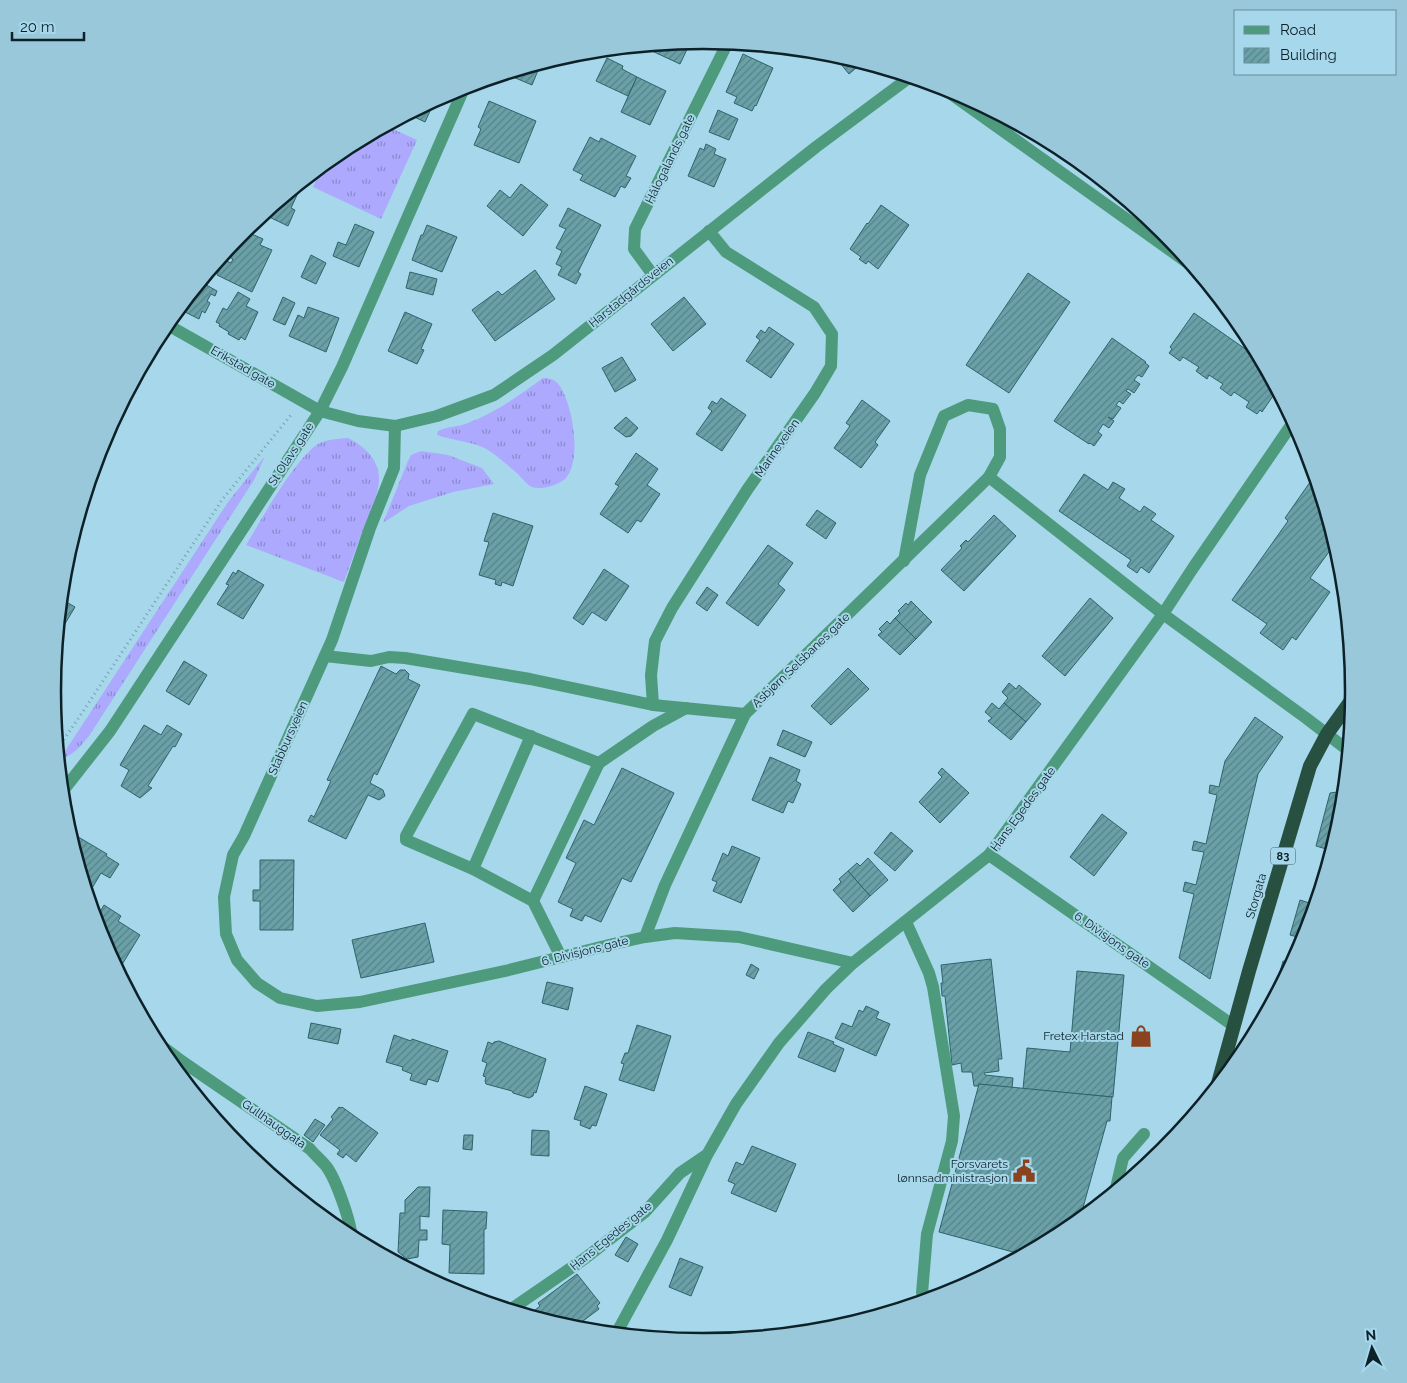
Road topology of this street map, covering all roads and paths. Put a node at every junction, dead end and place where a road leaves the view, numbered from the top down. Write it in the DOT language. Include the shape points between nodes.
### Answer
graph roads {
  1 [pos="724,49"];
  2 [pos="904,81"];
  3 [pos="460,97"];
  4 [pos="974,109"];
  5 [pos="1144,224"];
  6 [pos="709,231"];
  7 [pos="652,275"];
  8 [pos="173,328"];
  9 [pos="302,401"];
  10 [pos="320,411"];
  11 [pos="395,426"];
  12 [pos="1289,428"];
  13 [pos="989,477"];
  14 [pos="904,561"];
  15 [pos="1163,614"];
  16 [pos="325,656"];
  17 [pos="652,705"];
  18 [pos="686,708"];
  19 [pos="1346,708"];
  20 [pos="745,714"];
  21 [pos="1327,734"];
  22 [pos="531,736"];
  23 [pos="63,741"];
  24 [pos="1344,747"];
  25 [pos="599,763"];
  26 [pos="68,784"];
  27 [pos="989,855"];
  28 [pos="473,869"];
  29 [pos="533,901"];
  30 [pos="906,922"];
  31 [pos="645,937"];
  32 [pos="561,957"];
  33 [pos="853,963"];
  34 [pos="318,1006"];
  35 [pos="1234,1026"];
  36 [pos="184,1069"];
  37 [pos="1222,1070"];
  38 [pos="1144,1134"];
  39 [pos="706,1155"];
  40 [pos="1117,1183"];
  41 [pos="351,1229"];
  42 [pos="924,1295"];
  43 [pos="516,1306"];
  44 [pos="619,1329"];
  1 -- 7 [label="street, Hålogalands gate" via="635,229 634,249"];
  2 -- 6 [label="street, Harstadgårdsveien"];
  3 -- 10 [label="street, St Olavs gate"];
  4 -- 5 [label="street"];
  6 -- 7 [label="street, Harstadgårdsveien"];
  6 -- 17 [label="street, Marineveien" via="726,252 814,307 832,334 831,366 672,608 656,641 651,676"];
  7 -- 11 [label="street, Harstadgårdsveien" via="553,355 494,395 437,416"];
  8 -- 9 [label="street, Erikstad gate"];
  9 -- 10 [label="street, Erikstad gate"];
  9 -- 23 [label="path" via="222,500"];
  10 -- 11 [label="street, Harstadgårdsveien"];
  10 -- 26 [label="street, St Olavs gate" via="110,731"];
  11 -- 16 [label="street, Stabbursveien" via="394,468"];
  12 -- 15 [label="street, Hans Egedes gate"];
  13 -- 14 [label="street, Asbjørn Selsbanes gate"];
  13 -- 14 [label="street, Asbjørn Selsbanes gate" via="1000,457 1000,429 993,409 968,405 944,416 920,475"];
  13 -- 15 [label="street"];
  14 -- 20 [label="street, Asbjørn Selsbanes gate"];
  15 -- 21 [label="street"];
  15 -- 27 [label="street, Hans Egedes gate"];
  16 -- 17 [label="street" via="371,661 405,658 530,679"];
  16 -- 34 [label="street, Stabbursveien" via="233,855 224,897 226,934 237,960 257,984 280,998"];
  17 -- 18 [label="street"];
  18 -- 20 [label="street"];
  18 -- 25 [label="street"];
  19 -- 21 [label="highway, Storgata / 83"];
  20 -- 31 [label="street, Asbjørn Selsbanes gate" via="665,885"];
  21 -- 24 [label="street"];
  21 -- 35 [label="highway, Storgata / 83" via="1310,766"];
  22 -- 25 [label="street"];
  22 -- 28 [label="street"];
  22 -- 28 [label="street" via="473,714 406,836 406,840"];
  25 -- 29 [label="street"];
  27 -- 30 [label="street, Hans Egedes gate"];
  27 -- 35 [label="street, 6. Divisjons gate"];
  28 -- 29 [label="street"];
  29 -- 32 [label="street"];
  30 -- 33 [label="street, Hans Egedes gate"];
  30 -- 42 [label="street" via="933,987 954,1116 952,1141 928,1234"];
  31 -- 32 [label="street, 6. Divisjons gate"];
  31 -- 33 [label="street, 6. Divisjons gate" via="675,933 739,937"];
  32 -- 34 [label="street, 6. Divisjons gate" via="360,1002"];
  33 -- 39 [label="street, Hans Egedes gate" via="779,1043 736,1104"];
  35 -- 37 [label="highway, Storgata / 83"];
  36 -- 41 [label="street, Gullhauggata" via="272,1122 310,1149 327,1167"];
  38 -- 40 [label="street" via="1123,1158"];
  39 -- 43 [label="street, Hans Egedes gate" via="680,1173 645,1212"];
  39 -- 44 [label="street, Hans Egedes gate" via="667,1240"];
}
